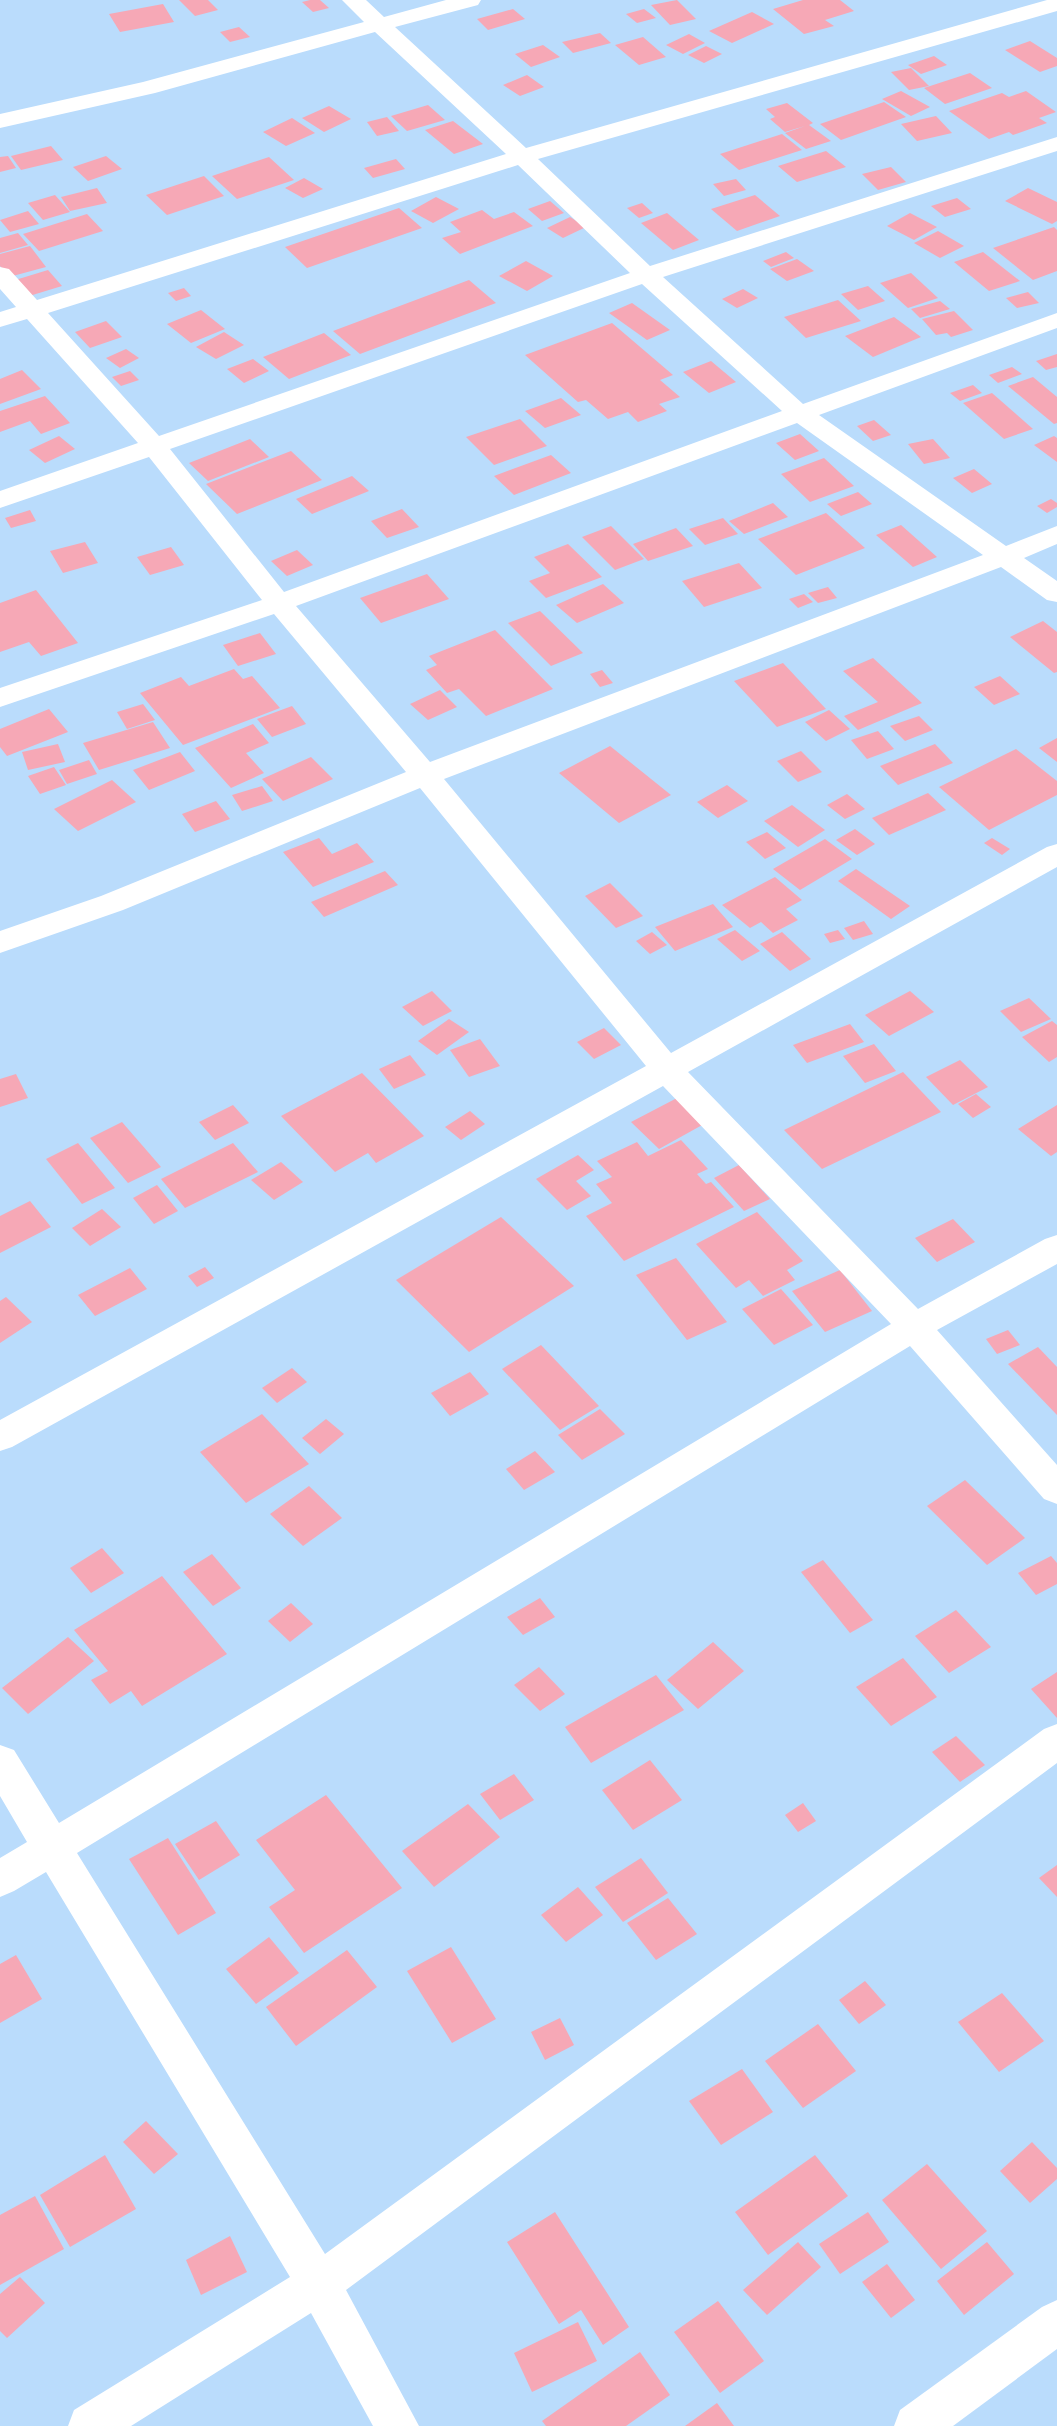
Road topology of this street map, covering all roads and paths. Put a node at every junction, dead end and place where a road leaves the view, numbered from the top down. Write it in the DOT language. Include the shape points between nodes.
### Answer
graph roads {
  1 [pos="353,0"];
  2 [pos="470,0"];
  3 [pos="1057,4"];
  4 [pos="378,23"];
  5 [pos="0,121"];
  6 [pos="1057,144"];
  7 [pos="522,156"];
  8 [pos="0,274"];
  9 [pos="646,275"];
  10 [pos="32,309"];
  11 [pos="0,320"];
  12 [pos="1057,320"];
  13 [pos="797,412"];
  14 [pos="154,446"];
  15 [pos="0,500"];
  16 [pos="1057,534"];
  17 [pos="1003,557"];
  18 [pos="1057,594"];
  19 [pos="279,603"];
  20 [pos="0,698"];
  21 [pos="425,775"];
  22 [pos="1057,854"];
  23 [pos="0,942"];
  24 [pos="666,1069"];
  25 [pos="1057,1248"];
  26 [pos="914,1327"];
  27 [pos="0,1437"];
  28 [pos="1057,1489"];
  29 [pos="1057,1741"];
  30 [pos="0,1762"];
  31 [pos="51,1846"];
  32 [pos="0,1879"];
  33 [pos="319,2284"];
  34 [pos="1057,2322"];
  35 [pos="90,2426"];
  36 [pos="398,2426"];
  37 [pos="916,2426"];
  1 -- 4 [label="street"];
  2 -- 4 [label="street"];
  3 -- 7 [label="street"];
  4 -- 5 [label="street" via="147,88"];
  4 -- 7 [label="street"];
  6 -- 9 [label="street"];
  7 -- 9 [label="street"];
  7 -- 10 [label="street"];
  8 -- 10 [label="street"];
  9 -- 13 [label="street"];
  9 -- 14 [label="street"];
  10 -- 11 [label="street"];
  10 -- 14 [label="street"];
  12 -- 13 [label="street"];
  13 -- 17 [label="street"];
  13 -- 19 [label="street"];
  14 -- 15 [label="street"];
  14 -- 19 [label="street"];
  16 -- 17 [label="street"];
  17 -- 18 [label="street"];
  17 -- 21 [label="street"];
  19 -- 20 [label="street"];
  19 -- 21 [label="street"];
  21 -- 23 [label="street" via="111,903"];
  21 -- 24 [label="street"];
  22 -- 24 [label="street"];
  24 -- 26 [label="street"];
  24 -- 27 [label="street"];
  25 -- 26 [label="street"];
  26 -- 28 [label="street"];
  26 -- 31 [label="street"];
  29 -- 33 [label="street"];
  30 -- 31 [label="street"];
  31 -- 32 [label="street"];
  31 -- 33 [label="street"];
  33 -- 35 [label="street"];
  33 -- 36 [label="street"];
  34 -- 37 [label="street"];
}
